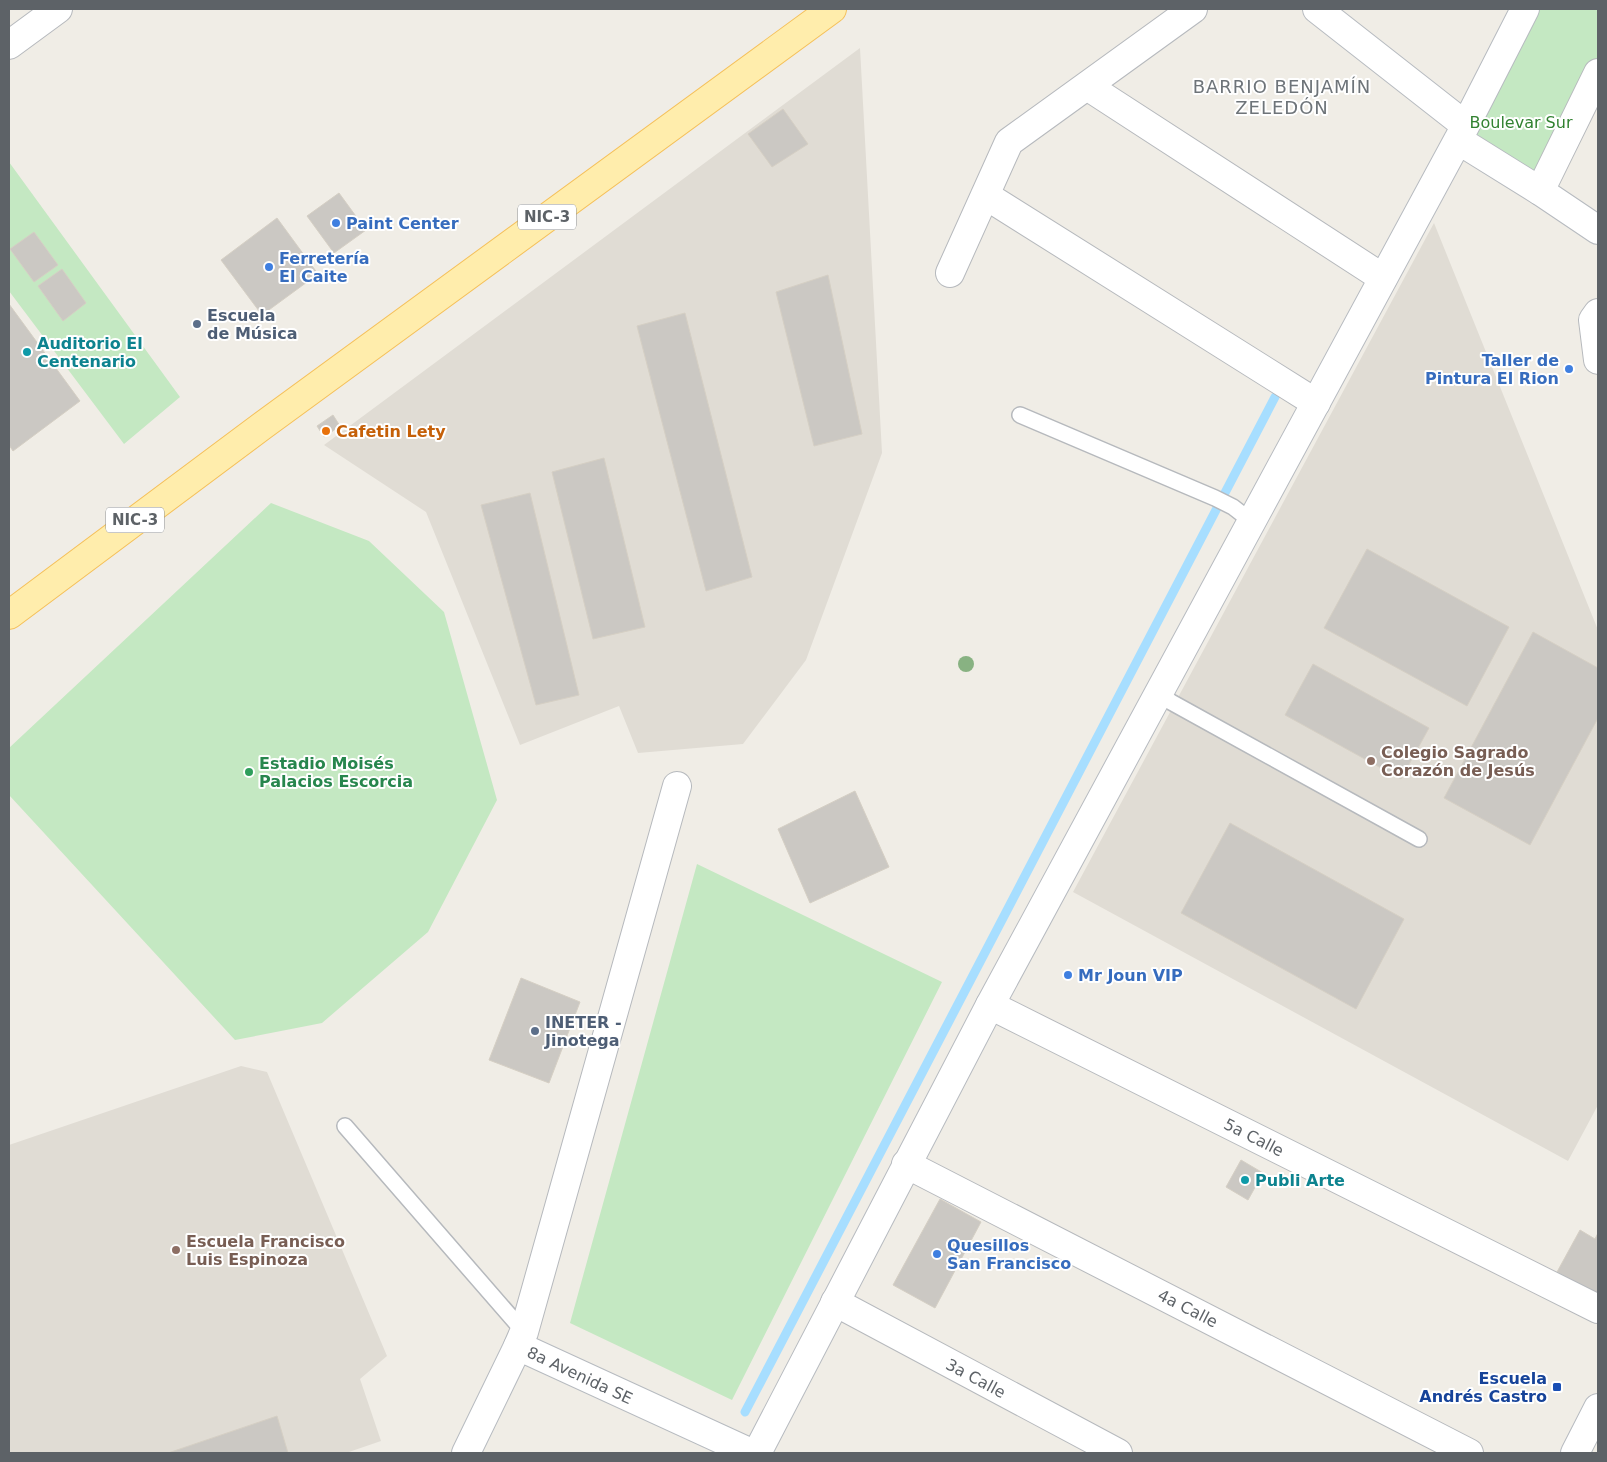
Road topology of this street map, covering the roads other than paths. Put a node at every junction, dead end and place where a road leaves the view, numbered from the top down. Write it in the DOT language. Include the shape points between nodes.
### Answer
graph roads {
  1 [pos="58,9"];
  2 [pos="832,9"];
  3 [pos="1193,9"];
  4 [pos="1317,9"];
  5 [pos="1525,9"];
  6 [pos="9,45"];
  7 [pos="1598,73"];
  8 [pos="1087,86"];
  9 [pos="1461,132"];
  10 [pos="1540,191"];
  11 [pos="986,195"];
  12 [pos="1598,230"];
  13 [pos="950,273"];
  14 [pos="1383,278"];
  15 [pos="1598,313"];
  16 [pos="1598,360"];
  17 [pos="1316,402"];
  18 [pos="1020,415"];
  19 [pos="1252,521"];
  20 [pos="9,615"];
  21 [pos="1159,693"];
  22 [pos="677,786"];
  23 [pos="1419,840"];
  24 [pos="990,1005"];
  25 [pos="344,1126"];
  26 [pos="906,1164"];
  27 [pos="835,1302"];
  28 [pos="1598,1309"];
  29 [pos="521,1339"];
  30 [pos="1598,1408"];
  31 [pos="466,1453"];
  32 [pos="751,1453"];
  33 [pos="757,1453"];
  34 [pos="1118,1453"];
  35 [pos="1469,1453"];
  36 [pos="1575,1453"];
  1 -- 6 [label="street"];
  2 -- 20 [label="main road, NIC-3"];
  3 -- 8 [label="street"];
  4 -- 9 [label="street"];
  5 -- 9 [label="street"];
  7 -- 10 [label="street"];
  8 -- 11 [label="street" via="1009,142"];
  8 -- 14 [label="street"];
  9 -- 10 [label="street"];
  9 -- 14 [label="street"];
  10 -- 12 [label="street"];
  11 -- 13 [label="street"];
  11 -- 17 [label="street"];
  14 -- 17 [label="street"];
  15 -- 16 [label="street" via="1593,320"];
  17 -- 19 [label="street"];
  18 -- 19 [label="lane" via="1215,498"];
  19 -- 21 [label="street"];
  21 -- 23 [label="lane"];
  21 -- 24 [label="street"];
  22 -- 29 [label="street"];
  24 -- 26 [label="street"];
  24 -- 28 [label="street, 5a Calle"];
  25 -- 29 [label="lane"];
  26 -- 27 [label="street"];
  26 -- 35 [label="street, 4a Calle"];
  27 -- 33 [label="street"];
  27 -- 34 [label="street, 3a Calle"];
  29 -- 31 [label="street, 8a Avenida SE"];
  29 -- 32 [label="street, 8a Avenida SE"];
  30 -- 36 [label="street"];
}
